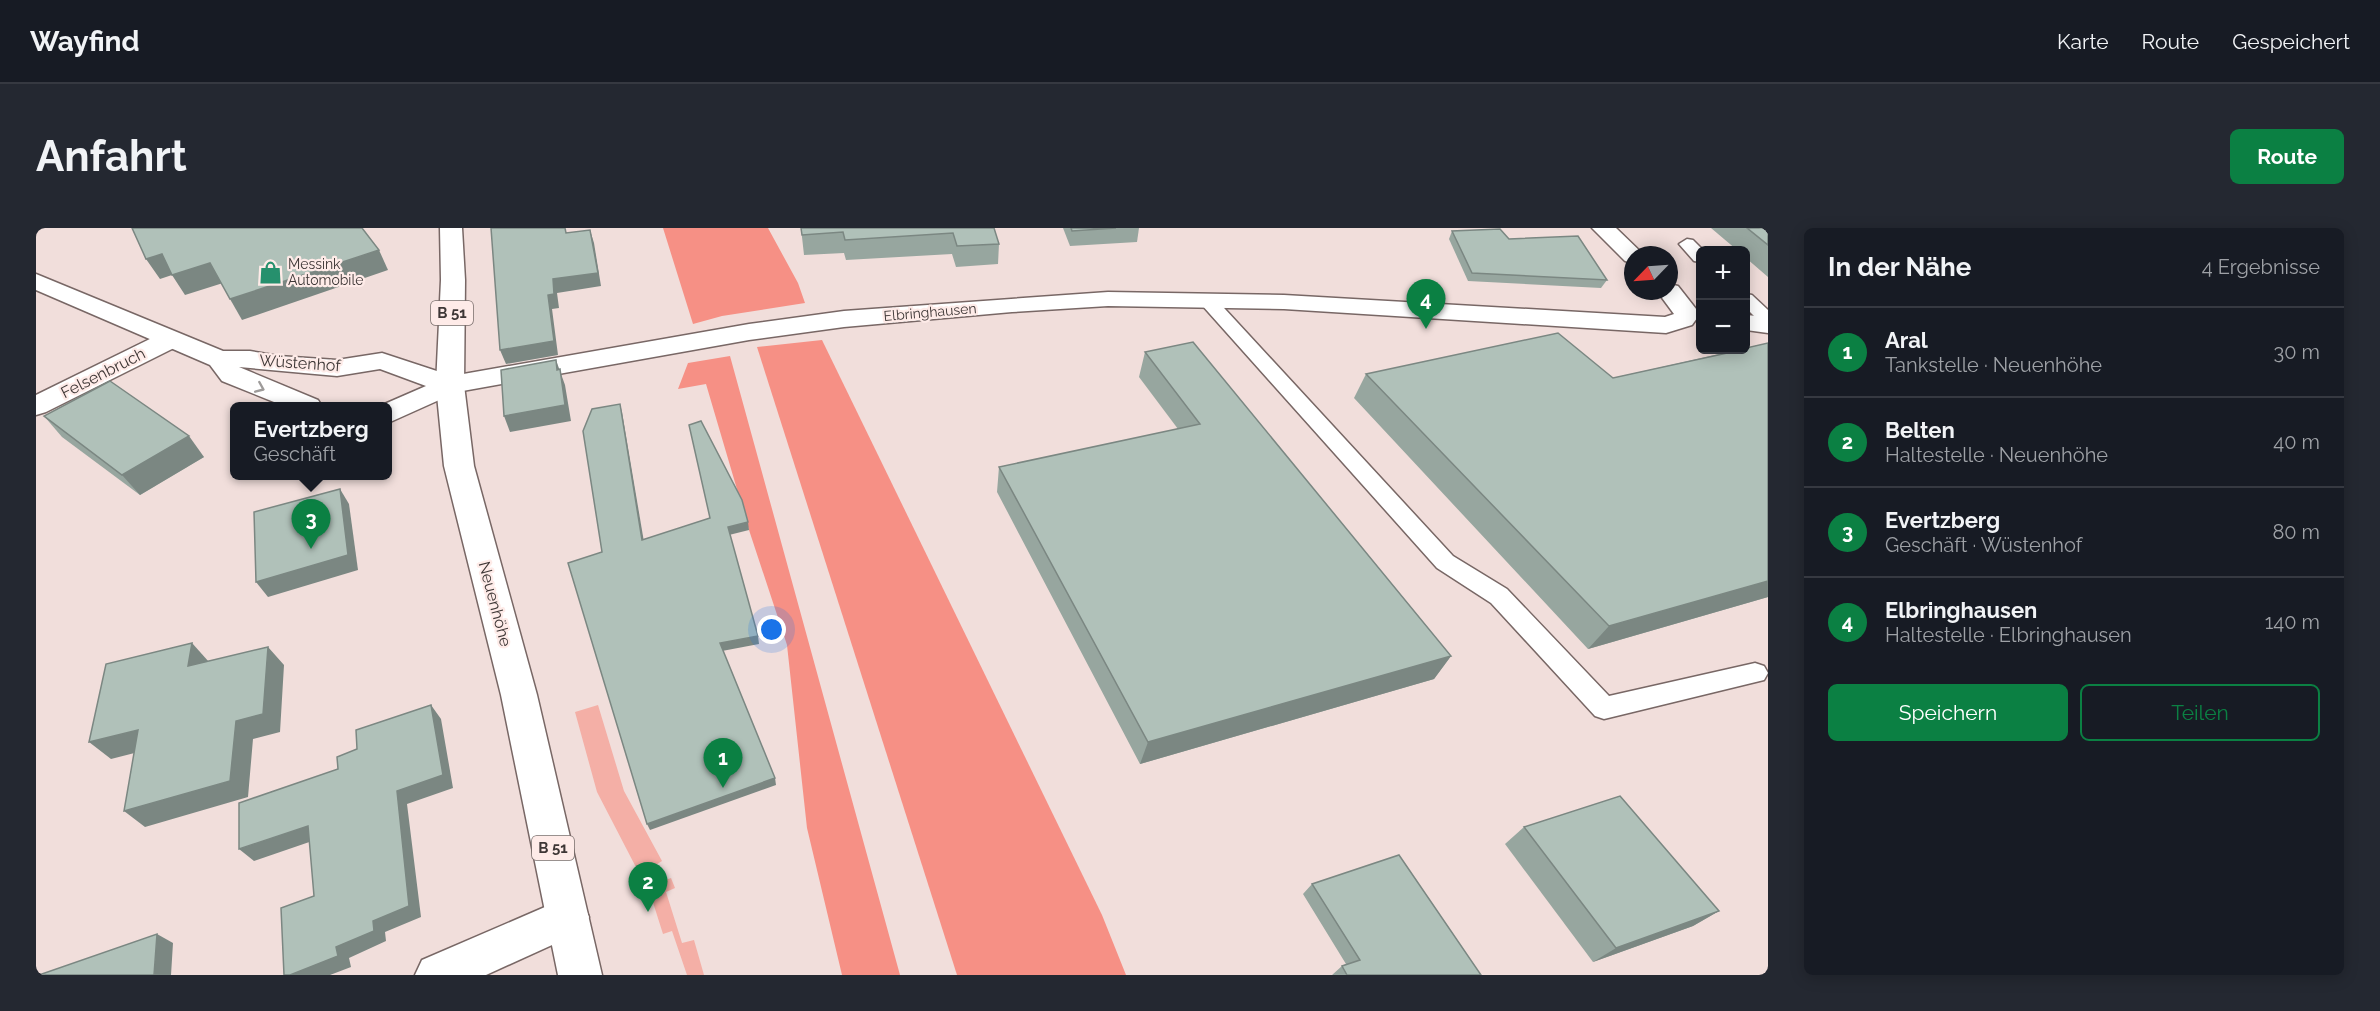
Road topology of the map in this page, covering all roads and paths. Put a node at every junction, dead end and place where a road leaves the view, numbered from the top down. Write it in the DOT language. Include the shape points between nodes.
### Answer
graph roads {
  1 [pos="451,228"];
  2 [pos="1603,228"];
  3 [pos="1687,244"];
  4 [pos="1624,248"];
  5 [pos="1696,252"];
  6 [pos="36,281"];
  7 [pos="1207,300"];
  8 [pos="1677,300"];
  9 [pos="1747,300"];
  10 [pos="1693,318"];
  11 [pos="1768,320"];
  12 [pos="1750,323"];
  13 [pos="1768,325"];
  14 [pos="169,340"];
  15 [pos="219,359"];
  16 [pos="450,385"];
  17 [pos="298,402"];
  18 [pos="36,406"];
  19 [pos="392,412"];
  20 [pos="1755,673"];
  21 [pos="568,917"];
  22 [pos="437,975"];
  23 [pos="580,975"];
  1 -- 16 [label="main road, Neuenhöhe / B 51"];
  2 -- 4 [label="main road"];
  3 -- 5 [label="lane"];
  6 -- 14 [label="main road, Wüstenhof"];
  7 -- 10 [label="main road, Elbringhausen" via="1666,325"];
  7 -- 16 [label="main road, Elbringhausen" via="1108,299 844,319"];
  7 -- 20 [label="lane" via="1445,562 1499,596 1604,708"];
  8 -- 10 [label="main road"];
  9 -- 11 [label="lane"];
  12 -- 13 [label="main road"];
  14 -- 15 [label="main road, Wüstenhof"];
  14 -- 18 [label="main road, Felsenbruch"];
  15 -- 16 [label="main road, Wüstenhof" via="337,368 382,361"];
  15 -- 17 [label="main road, Wüstenhof, one-way" via="231,375"];
  16 -- 19 [label="main road"];
  16 -- 21 [label="main road, Neuenhöhe / B 51" via="463,483 519,695"];
  21 -- 22 [label="main road"];
  21 -- 23 [label="main road, Neuenhöhe / B 51"];
}
